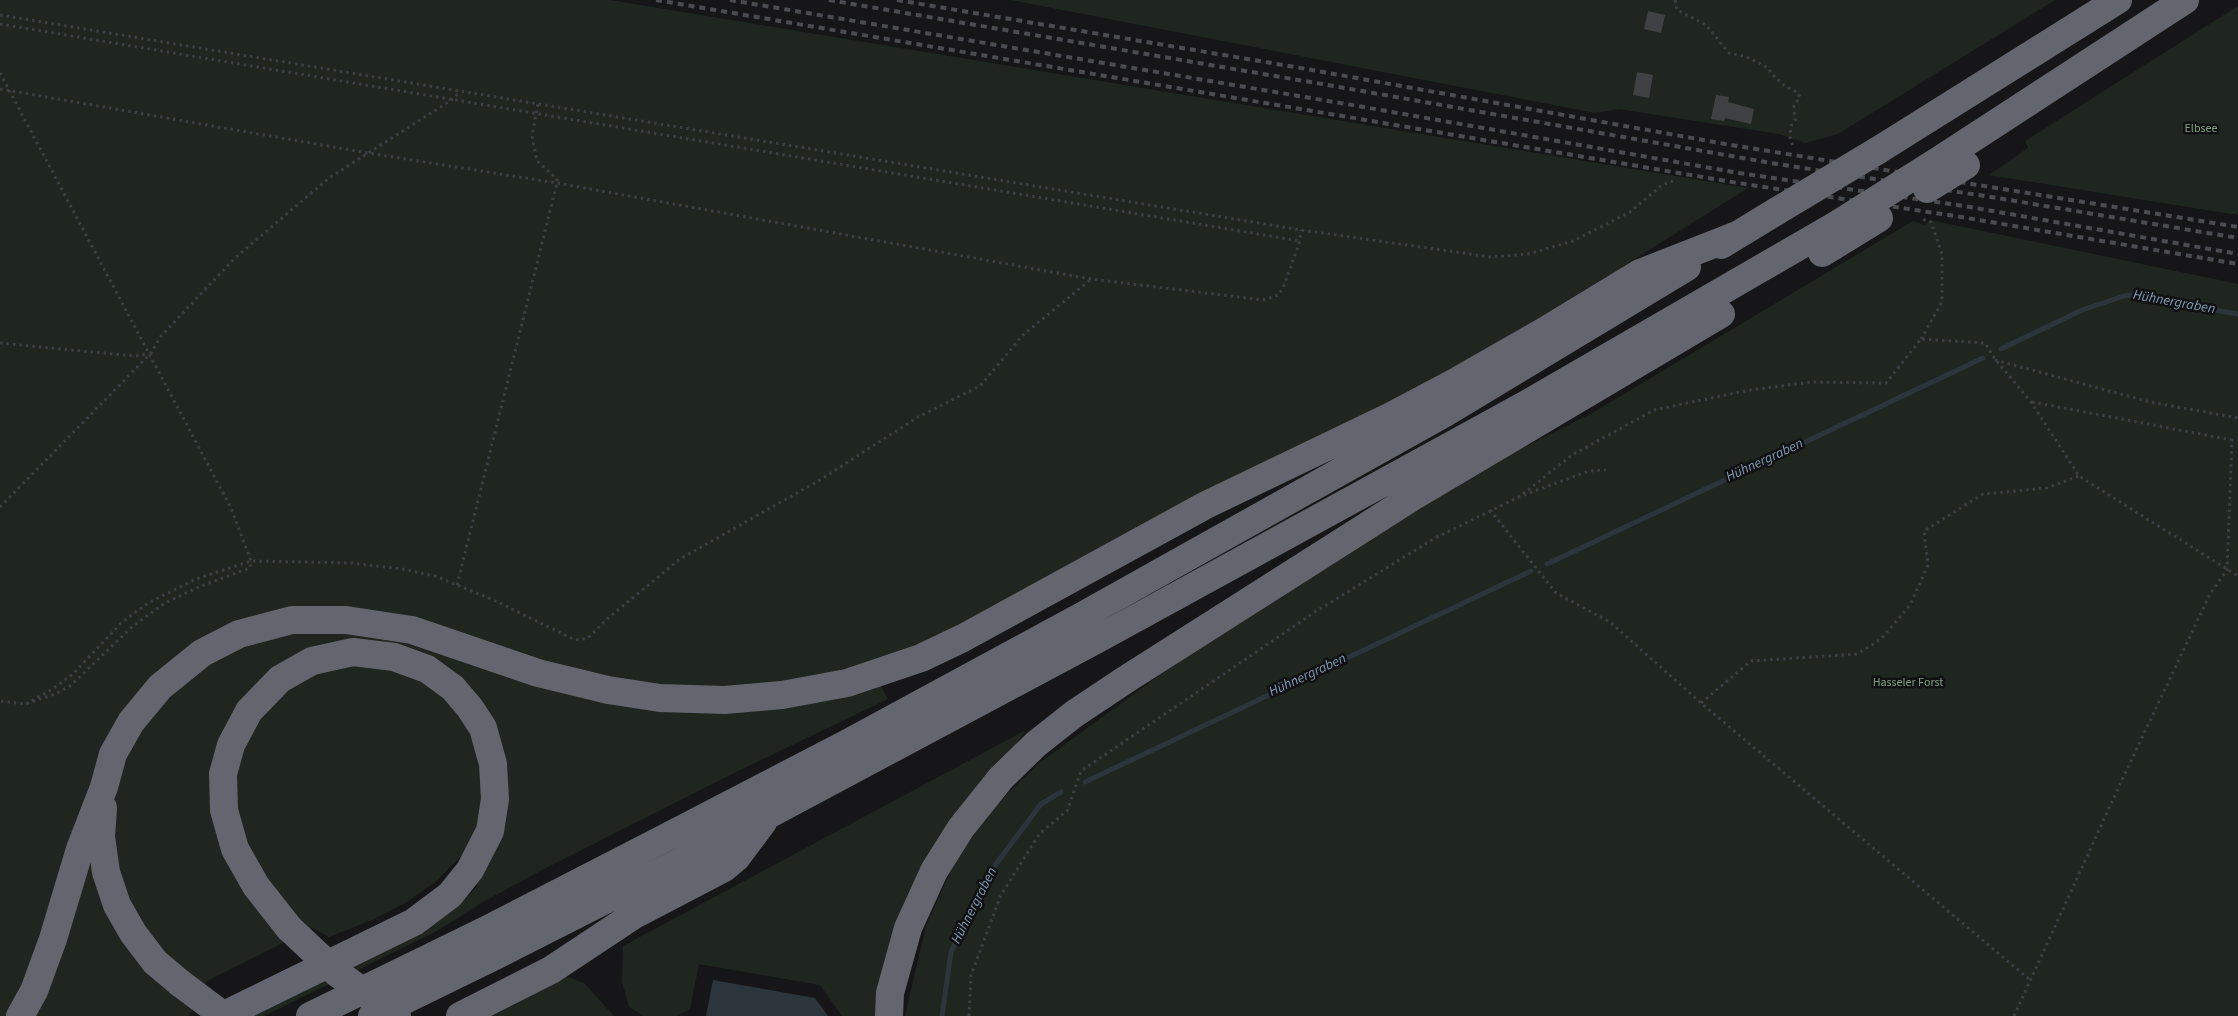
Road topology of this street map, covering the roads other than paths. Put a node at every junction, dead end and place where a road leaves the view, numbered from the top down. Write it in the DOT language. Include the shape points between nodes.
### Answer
graph roads {
  1 [pos="2118,0"];
  2 [pos="2185,0"];
  3 [pos="1955,161"];
  4 [pos="1736,235"];
  5 [pos="104,787"];
  6 [pos="768,815"];
  7 [pos="20,1016"];
  8 [pos="223,1016"];
  9 [pos="310,1016"];
  10 [pos="372,1016"];
  11 [pos="397,1016"];
  12 [pos="460,1016"];
  13 [pos="889,1016"];
  1 -- 4 [label="highway, bridge"];
  2 -- 3 [label="highway" via="2050,89"];
  3 -- 6 [label="highway, bridge" via="1836,225 1346,504"];
  3 -- 13 [label="highway, bridge" via="1879,218 1414,496 1124,680 1036,744 1002,778 961,828 934,872 908,928 890,993"];
  4 -- 5 [label="highway" via="1640,273 1543,332 1391,416 1206,506 963,638 921,658 847,684 725,700 660,698 608,690 538,673 412,630 346,620 292,620 239,634 202,653 160,687 131,722 113,754"];
  4 -- 9 [label="highway" via="1650,291 1454,408 1188,558 857,738"];
  5 -- 7 [label="highway" via="80,849 53,939 34,990"];
  5 -- 8 [label="highway, bridge" via="101,838 106,872 117,905 155,962"];
  6 -- 10 [label="highway"];
  6 -- 12 [label="highway" via="736,858 724,868 634,915 551,970"];
  8 -- 11 [label="highway, bridge" via="414,922 450,895 470,870 490,831 494,799 493,764 483,728 470,708 453,688 427,669 394,657 353,652 312,661 280,679 250,711 231,745 224,774 224,810 235,849 256,886 289,928 337,973"];
}
